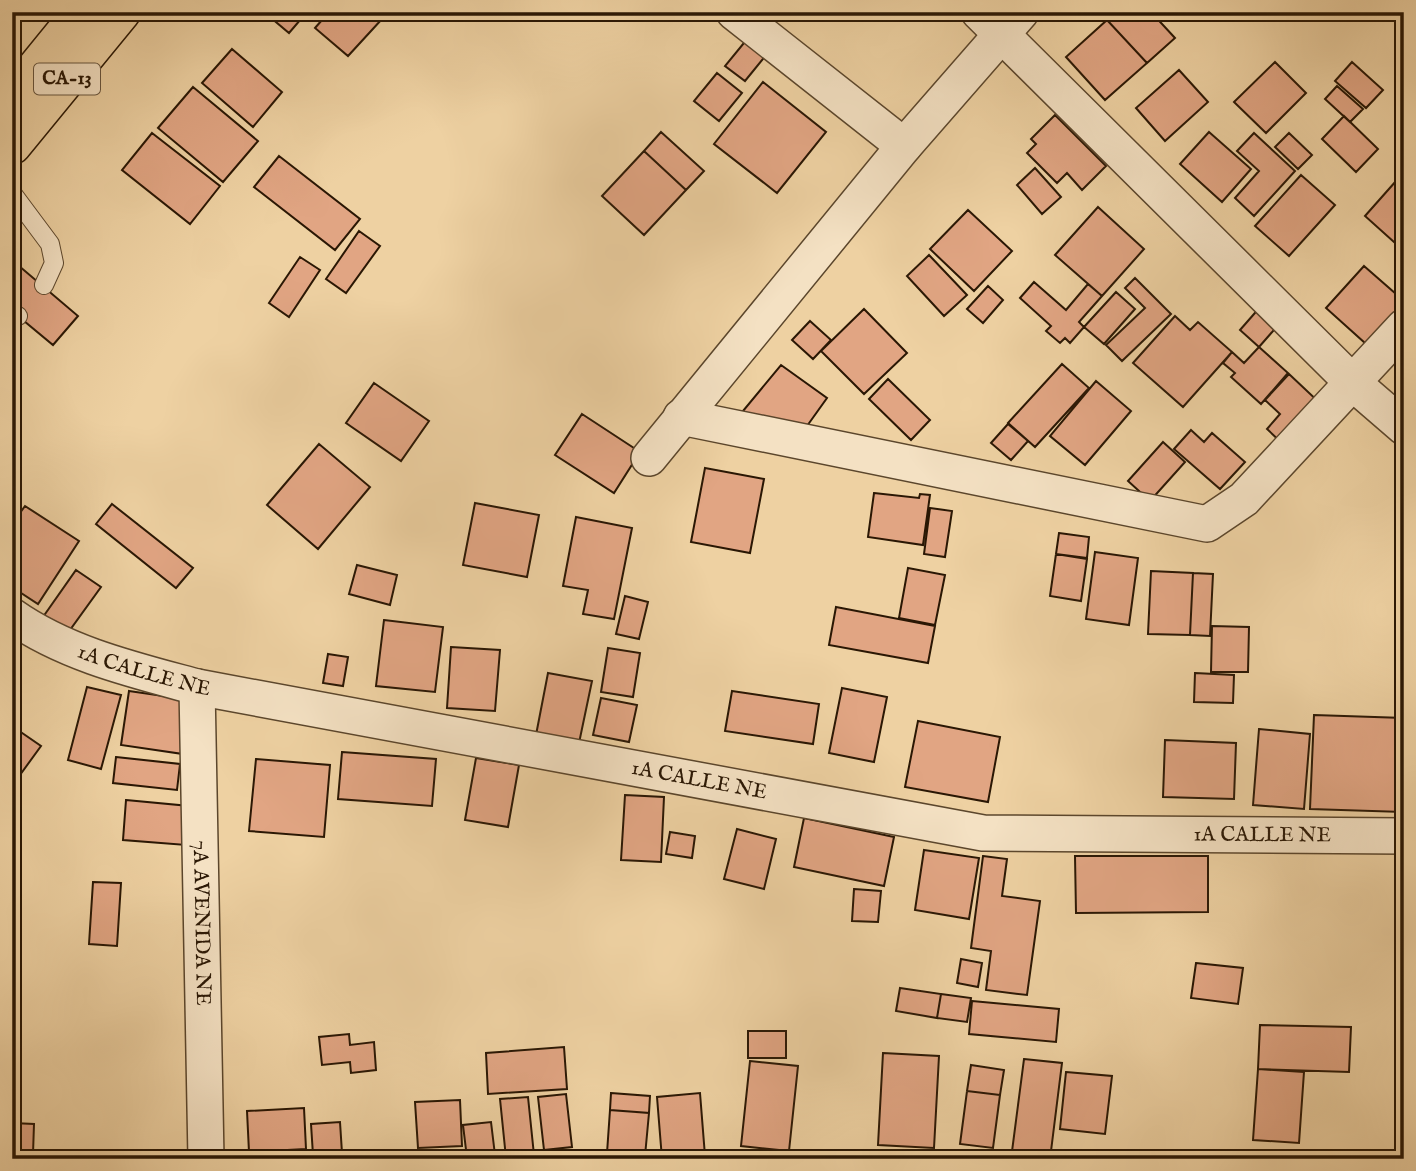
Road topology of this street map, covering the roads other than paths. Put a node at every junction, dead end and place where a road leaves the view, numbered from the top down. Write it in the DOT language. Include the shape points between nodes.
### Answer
graph roads {
  1 [pos="82,12"];
  2 [pos="121,12"];
  3 [pos="734,12"];
  4 [pos="1000,19"];
  5 [pos="12,98"];
  6 [pos="12,145"];
  7 [pos="904,146"];
  8 [pos="12,193"];
  9 [pos="44,285"];
  10 [pos="1404,327"];
  11 [pos="1353,383"];
  12 [pos="681,417"];
  13 [pos="1404,427"];
  14 [pos="649,458"];
  15 [pos="12,616"];
  16 [pos="197,687"];
  17 [pos="1404,836"];
  18 [pos="206,1159"];
  1 -- 5 [label="main road, CA-13"];
  2 -- 6 [label="main road, CA-13"];
  3 -- 7 [label="street"];
  4 -- 7 [label="street"];
  4 -- 11 [label="street"];
  7 -- 12 [label="street"];
  8 -- 9 [label="lane" via="50,244 54,263"];
  10 -- 11 [label="street"];
  11 -- 12 [label="street" via="1244,499 1207,524"];
  11 -- 13 [label="street"];
  12 -- 14 [label="street"];
  15 -- 16 [label="street, 1A CALLE NE" via="30,629 118,666"];
  16 -- 17 [label="street, 1A CALLE NE" via="983,833"];
  16 -- 18 [label="street, 7A AVENIDA NE"];
}
